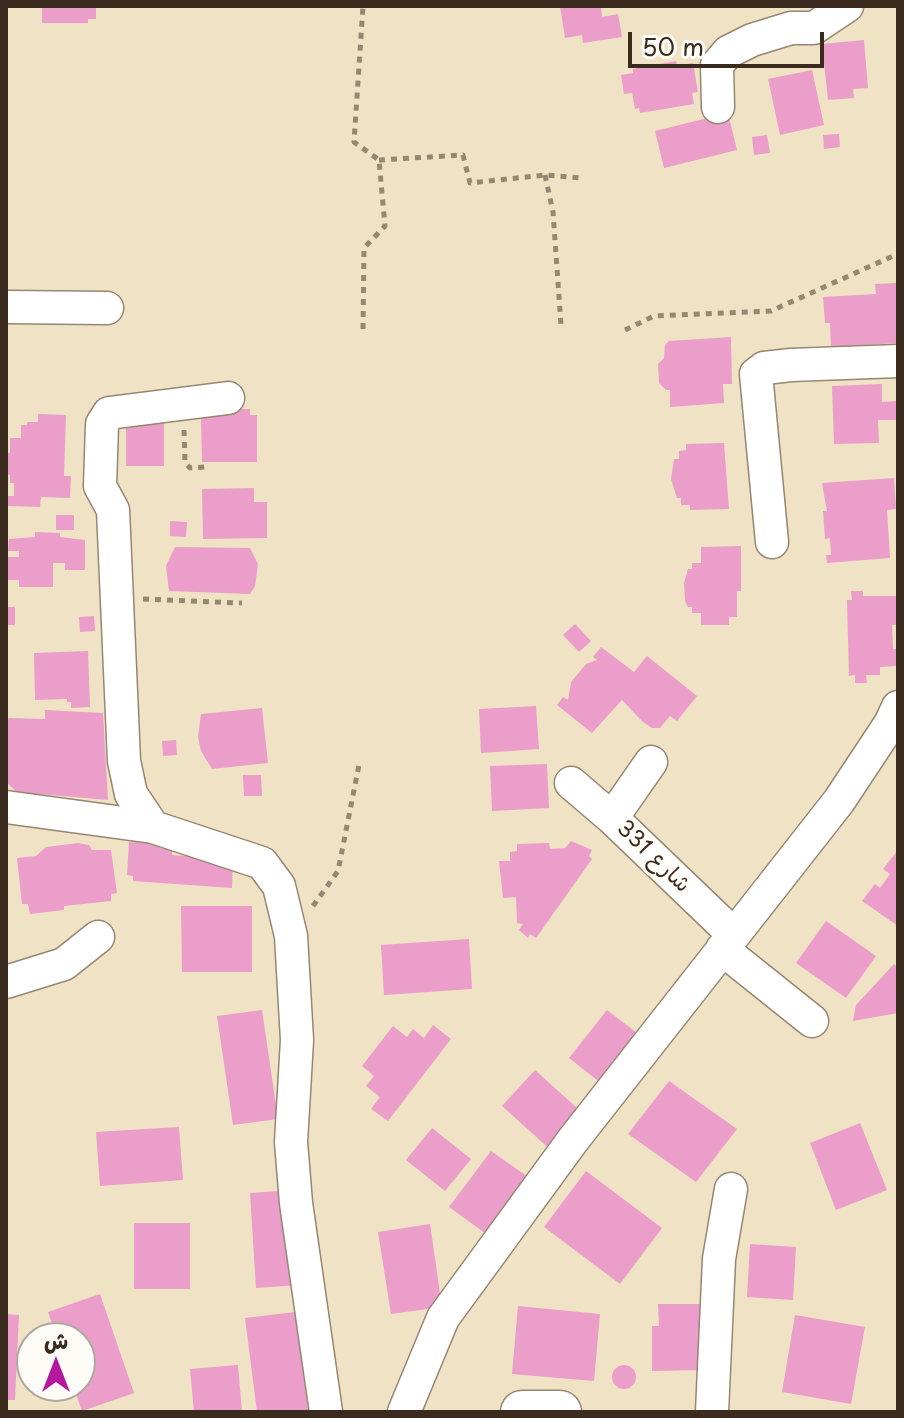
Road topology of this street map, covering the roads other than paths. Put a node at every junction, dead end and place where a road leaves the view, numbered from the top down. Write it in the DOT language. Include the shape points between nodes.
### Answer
graph roads {
  1 [pos="847,6"];
  2 [pos="718,107"];
  3 [pos="6,307"];
  4 [pos="107,308"];
  5 [pos="898,361"];
  6 [pos="228,398"];
  7 [pos="772,542"];
  8 [pos="898,707"];
  9 [pos="651,762"];
  10 [pos="571,783"];
  11 [pos="6,807"];
  12 [pos="612,818"];
  13 [pos="153,827"];
  14 [pos="98,937"];
  15 [pos="727,942"];
  16 [pos="6,982"];
  17 [pos="812,1021"];
  18 [pos="731,1189"];
  19 [pos="326,1412"];
  20 [pos="404,1412"];
  21 [pos="522,1412"];
  22 [pos="560,1412"];
  23 [pos="712,1412"];
  1 -- 2 [label="street" via="814,28 791,28 728,52 717,65"];
  3 -- 4 [label="street"];
  5 -- 7 [label="street" via="791,365 756,374"];
  6 -- 13 [label="street" via="109,413 102,424 100,486 113,510 124,761 131,794"];
  8 -- 15 [label="street" via="839,801"];
  9 -- 12 [label="street"];
  10 -- 12 [label="street, شارع 331"];
  11 -- 13 [label="street"];
  12 -- 15 [label="street, شارع 331"];
  13 -- 19 [label="street" via="262,863 279,886 291,936 297,1040 291,1142 296,1203"];
  14 -- 16 [label="street" via="64,964"];
  15 -- 17 [label="street, شارع 331"];
  15 -- 20 [label="street" via="443,1318"];
  18 -- 23 [label="street" via="719,1259"];
  21 -- 22 [label="main road"];
}
